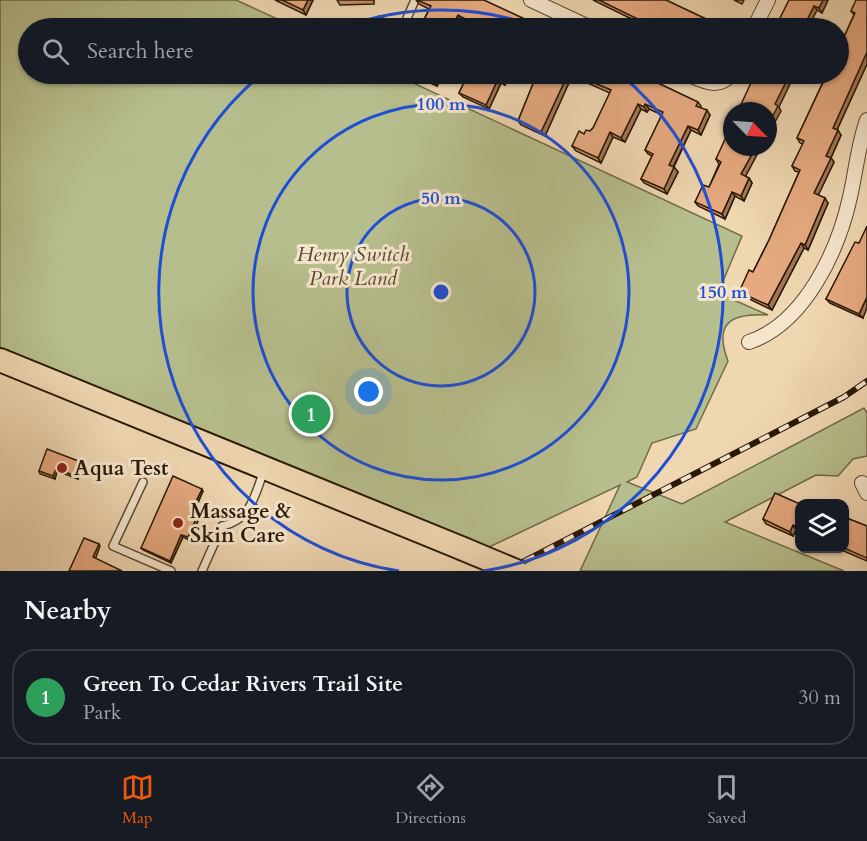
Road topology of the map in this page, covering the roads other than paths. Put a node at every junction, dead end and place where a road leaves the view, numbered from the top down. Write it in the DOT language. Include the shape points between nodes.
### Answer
graph roads {
  1 [pos="416,0"];
  2 [pos="531,0"];
  3 [pos="768,0"];
  4 [pos="407,18"];
  5 [pos="570,18"];
  6 [pos="759,18"];
  7 [pos="867,120"];
  8 [pos="749,342"];
  9 [pos="0,360"];
  10 [pos="265,468"];
  11 [pos="143,482"];
  12 [pos="171,571"];
  13 [pos="202,571"];
  14 [pos="516,571"];
  1 -- 4 [label="lane"];
  2 -- 5 [label="street"];
  3 -- 6 [label="street"];
  7 -- 8 [label="street" via="850,199 829,256 798,308 772,332"];
  9 -- 10 [label="main road"];
  10 -- 13 [label="lane" via="248,512 234,523 222,526"];
  10 -- 14 [label="main road, bridge"];
  11 -- 12 [label="lane" via="113,546"];
}
